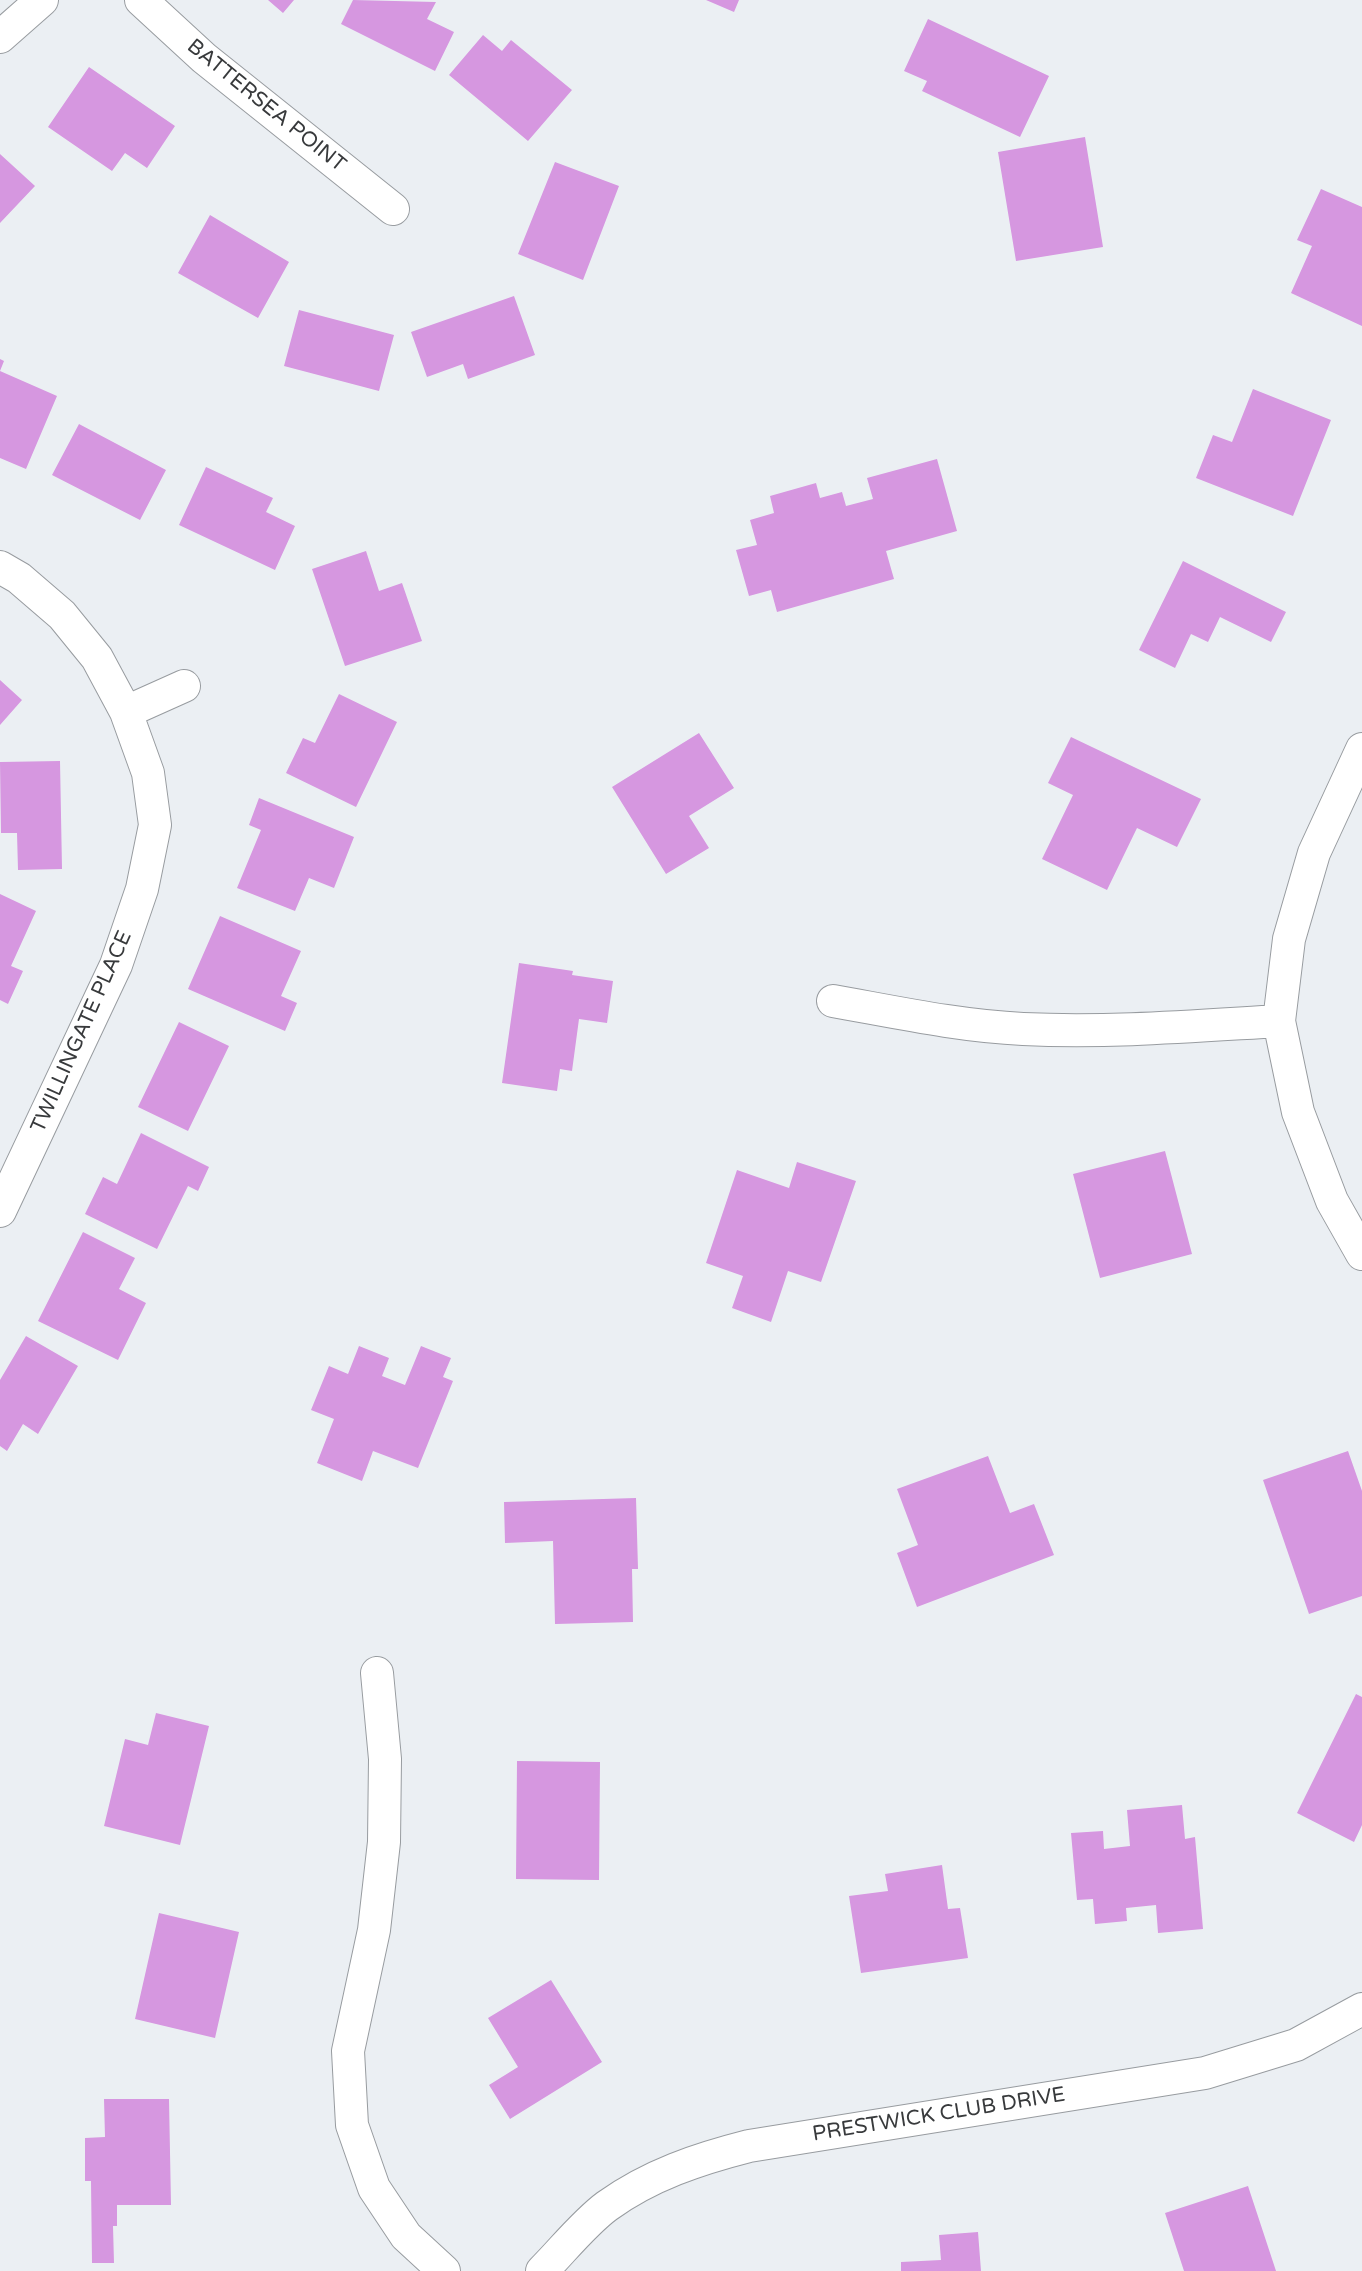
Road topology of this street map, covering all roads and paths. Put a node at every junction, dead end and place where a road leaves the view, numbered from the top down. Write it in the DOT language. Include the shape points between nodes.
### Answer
graph roads {
  1 [pos="42,0"];
  2 [pos="141,0"];
  3 [pos="0,37"];
  4 [pos="393,209"];
  5 [pos="0,568"];
  6 [pos="184,686"];
  7 [pos="126,712"];
  8 [pos="1362,749"];
  9 [pos="833,1000"];
  10 [pos="1279,1021"];
  11 [pos="0,1211"];
  12 [pos="1362,1254"];
  13 [pos="377,1673"];
  14 [pos="1362,2009"];
  15 [pos="444,2271"];
  16 [pos="542,2271"];
  1 -- 3 [label="street"];
  2 -- 4 [label="street, BATTERSEA POINT" via="204,58"];
  5 -- 7 [label="street, TWILLINGATE PLACE" via="62,615 97,658"];
  6 -- 7 [label="street"];
  7 -- 11 [label="street, TWILLINGATE PLACE" via="148,773 155,825 142,889 116,965"];
  8 -- 10 [label="street" via="1314,853 1289,939"];
  9 -- 10 [label="street" via="1020,1029 1106,1031"];
  10 -- 12 [label="street" via="1298,1112 1332,1201"];
  13 -- 15 [label="street" via="385,1759 384,1842 374,1930 348,2051 352,2125 374,2188 406,2236"];
  14 -- 16 [label="street, PRESTWICK CLUB DRIVE" via="1296,2045 1205,2073 749,2146 700,2158 653,2178 605,2207"];
}
